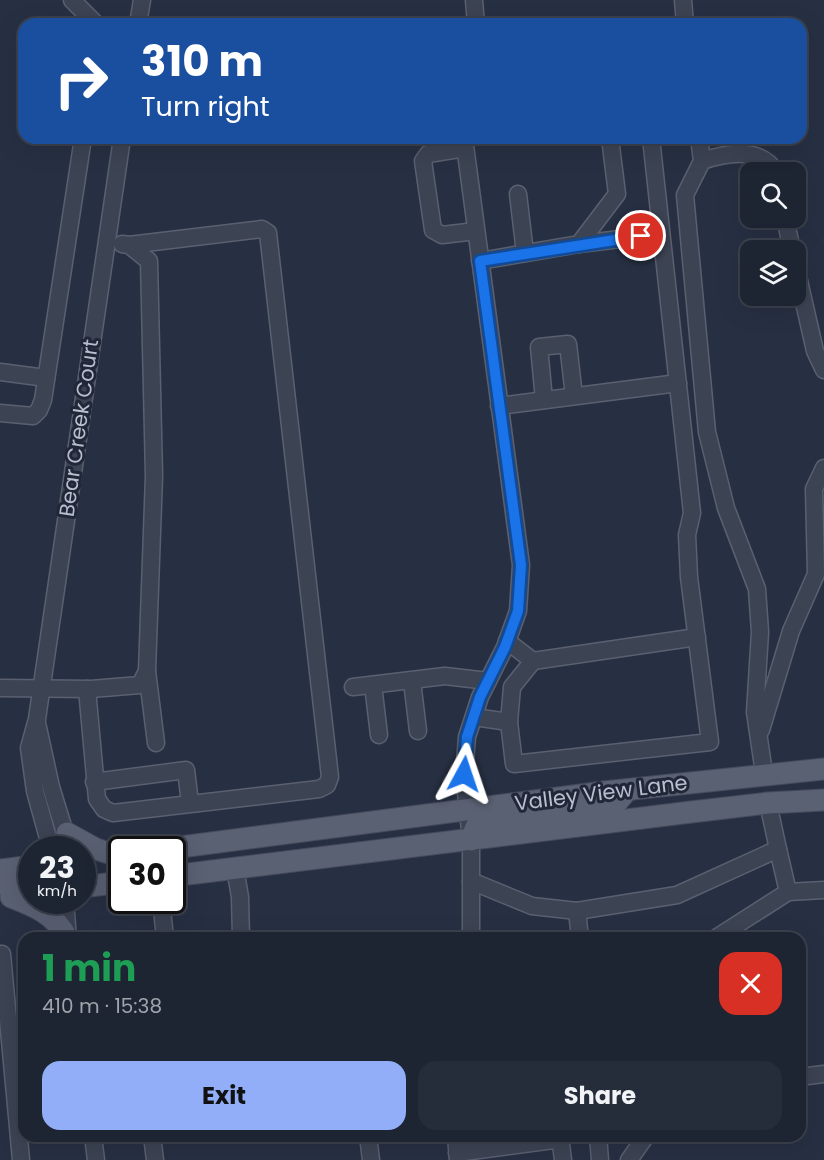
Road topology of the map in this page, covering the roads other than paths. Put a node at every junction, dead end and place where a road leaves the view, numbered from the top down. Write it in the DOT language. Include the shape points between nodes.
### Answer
graph roads {
  1 [pos="72,0"];
  2 [pos="142,0"];
  3 [pos="474,0"];
  4 [pos="683,0"];
  5 [pos="90,18"];
  6 [pos="139,18"];
  7 [pos="476,18"];
  8 [pos="684,18"];
  9 [pos="82,144"];
  10 [pos="121,144"];
  11 [pos="462,144"];
  12 [pos="465,144"];
  13 [pos="611,144"];
  14 [pos="652,144"];
  15 [pos="700,144"];
  16 [pos="702,161"];
  17 [pos="766,162"];
  18 [pos="518,194"];
  19 [pos="476,231"];
  20 [pos="662,234"];
  21 [pos="107,241"];
  22 [pos="579,244"];
  23 [pos="129,245"];
  24 [pos="525,253"];
  25 [pos="480,261"];
  26 [pos="805,306"];
  27 [pos="824,370"];
  28 [pos="0,372"];
  29 [pos="46,378"];
  30 [pos="678,383"];
  31 [pos="574,396"];
  32 [pos="544,400"];
  33 [pos="499,406"];
  34 [pos="0,413"];
  35 [pos="824,468"];
  36 [pos="820,528"];
  37 [pos="697,637"];
  38 [pos="507,641"];
  39 [pos="533,660"];
  40 [pos="147,671"];
  41 [pos="412,681"];
  42 [pos="488,681"];
  43 [pos="373,685"];
  44 [pos="353,687"];
  45 [pos="0,688"];
  46 [pos="87,689"];
  47 [pos="41,690"];
  48 [pos="474,717"];
  49 [pos="37,719"];
  50 [pos="509,722"];
  51 [pos="418,731"];
  52 [pos="379,735"];
  53 [pos="758,740"];
  54 [pos="156,743"];
  55 [pos="824,769"];
  56 [pos="764,773"];
  57 [pos="94,782"];
  58 [pos="628,789"];
  59 [pos="824,800"];
  60 [pos="190,803"];
  61 [pos="768,803"];
  62 [pos="468,810"];
  63 [pos="47,836"];
  64 [pos="66,836"];
  65 [pos="471,840"];
  66 [pos="186,846"];
  67 [pos="778,849"];
  68 [pos="308,860"];
  69 [pos="18,868"];
  70 [pos="235,868"];
  71 [pos="0,870"];
  72 [pos="186,874"];
  73 [pos="471,881"];
  74 [pos="824,890"];
  75 [pos="788,892"];
  76 [pos="11,894"];
  77 [pos="577,911"];
  78 [pos="66,914"];
  79 [pos="162,914"];
  80 [pos="64,932"];
  81 [pos="68,932"];
  82 [pos="164,932"];
  83 [pos="241,932"];
  84 [pos="471,932"];
  85 [pos="579,932"];
  86 [pos="725,932"];
  87 [pos="0,954"];
  88 [pos="18,1041"];
  89 [pos="824,1074"];
  90 [pos="806,1076"];
  91 [pos="21,1142"];
  92 [pos="94,1142"];
  93 [pos="153,1142"];
  94 [pos="369,1142"];
  95 [pos="488,1142"];
  96 [pos="561,1142"];
  97 [pos="598,1142"];
  98 [pos="642,1142"];
  99 [pos="459,1144"];
  100 [pos="21,1160"];
  101 [pos="96,1160"];
  102 [pos="155,1160"];
  103 [pos="371,1160"];
  104 [pos="563,1160"];
  105 [pos="600,1160"];
  106 [pos="629,1160"];
  1 -- 5 [label="street"];
  2 -- 6 [label="street"];
  3 -- 7 [label="street"];
  4 -- 8 [label="street"];
  9 -- 29 [label="street"];
  10 -- 21 [label="street, Bear Creek Court"];
  11 -- 19 [label="street" via="428,154 423,161 433,230 442,235"];
  12 -- 19 [label="street"];
  13 -- 22 [label="street" via="616,194"];
  14 -- 20 [label="street"];
  15 -- 16 [label="street"];
  16 -- 17 [label="street" via="728,153 746,154"];
  16 -- 53 [label="street" via="685,195 702,387 707,432 720,486 757,589"];
  18 -- 24 [label="street"];
  19 -- 25 [label="street"];
  20 -- 22 [label="street"];
  20 -- 30 [label="street"];
  21 -- 23 [label="street"];
  21 -- 47 [label="street, Bear Creek Court"];
  22 -- 24 [label="street"];
  23 -- 40 [label="street" via="149,261 152,297 154,476"];
  23 -- 60 [label="street" via="262,229 268,233 330,777 327,785 319,789"];
  24 -- 25 [label="street"];
  25 -- 33 [label="street"];
  26 -- 27 [label="street" via="815,351"];
  28 -- 29 [label="street"];
  29 -- 34 [label="street" via="39,410 33,416"];
  30 -- 31 [label="street"];
  30 -- 37 [label="street" via="692,513 687,535"];
  31 -- 32 [label="street"];
  31 -- 32 [label="street" via="568,344 539,347"];
  32 -- 33 [label="street"];
  33 -- 38 [label="street" via="521,565 518,611"];
  35 -- 36 [label="street" via="813,489"];
  36 -- 53 [label="street" via="816,574 791,631"];
  37 -- 39 [label="street"];
  37 -- 50 [label="street" via="710,742 514,764"];
  38 -- 39 [label="street"];
  38 -- 42 [label="street"];
  39 -- 50 [label="street" via="512,687"];
  40 -- 46 [label="street" via="140,685"];
  40 -- 54 [label="street"];
  41 -- 42 [label="street" via="456,676"];
  41 -- 43 [label="street"];
  41 -- 51 [label="street"];
  42 -- 48 [label="street"];
  43 -- 44 [label="street"];
  43 -- 52 [label="street"];
  45 -- 47 [label="street"];
  46 -- 47 [label="street"];
  46 -- 57 [label="street"];
  47 -- 49 [label="street, Bear Creek Court"];
  48 -- 50 [label="street"];
  48 -- 62 [label="street" via="467,737 464,774"];
  49 -- 63 [label="street, Bear Creek Court" via="29,748"];
  49 -- 64 [label="street, Bear Creek Court" via="51,787"];
  53 -- 56 [label="street"];
  55 -- 56 [label="main road, Valley View Lane"];
  56 -- 58 [label="main road, Valley View Lane"];
  56 -- 61 [label="main road"];
  57 -- 60 [label="street" via="97,799 113,813"];
  57 -- 60 [label="street" via="186,770"];
  58 -- 62 [label="main road, Valley View Lane"];
  58 -- 65 [label="main road" via="617,802 600,807 485,823 476,827"];
  59 -- 61 [label="main road, Valley View Lane"];
  61 -- 65 [label="main road, Valley View Lane"];
  61 -- 67 [label="street"];
  62 -- 65 [label="street"];
  62 -- 66 [label="main road, Valley View Lane"];
  62 -- 68 [label="main road" via="464,824 454,829 341,843"];
  65 -- 68 [label="main road, Valley View Lane"];
  65 -- 73 [label="street"];
  67 -- 75 [label="street"];
  67 -- 77 [label="street" via="677,895"];
  68 -- 70 [label="main road, Valley View Lane"];
  69 -- 71 [label="main road"];
  70 -- 72 [label="main road, Valley View Lane"];
  70 -- 83 [label="street"];
  73 -- 77 [label="street" via="532,906"];
  73 -- 84 [label="street"];
  74 -- 75 [label="street"];
  75 -- 86 [label="street"];
  76 -- 80 [label="main road" via="53,918"];
  77 -- 85 [label="street"];
  78 -- 81 [label="street"];
  79 -- 82 [label="street"];
  87 -- 88 [label="street"];
  89 -- 90 [label="street"];
  91 -- 100 [label="street"];
  92 -- 101 [label="street"];
  93 -- 102 [label="street"];
  94 -- 103 [label="street"];
  95 -- 99 [label="street"];
  96 -- 104 [label="street"];
  97 -- 105 [label="street"];
  98 -- 106 [label="street"];
}
